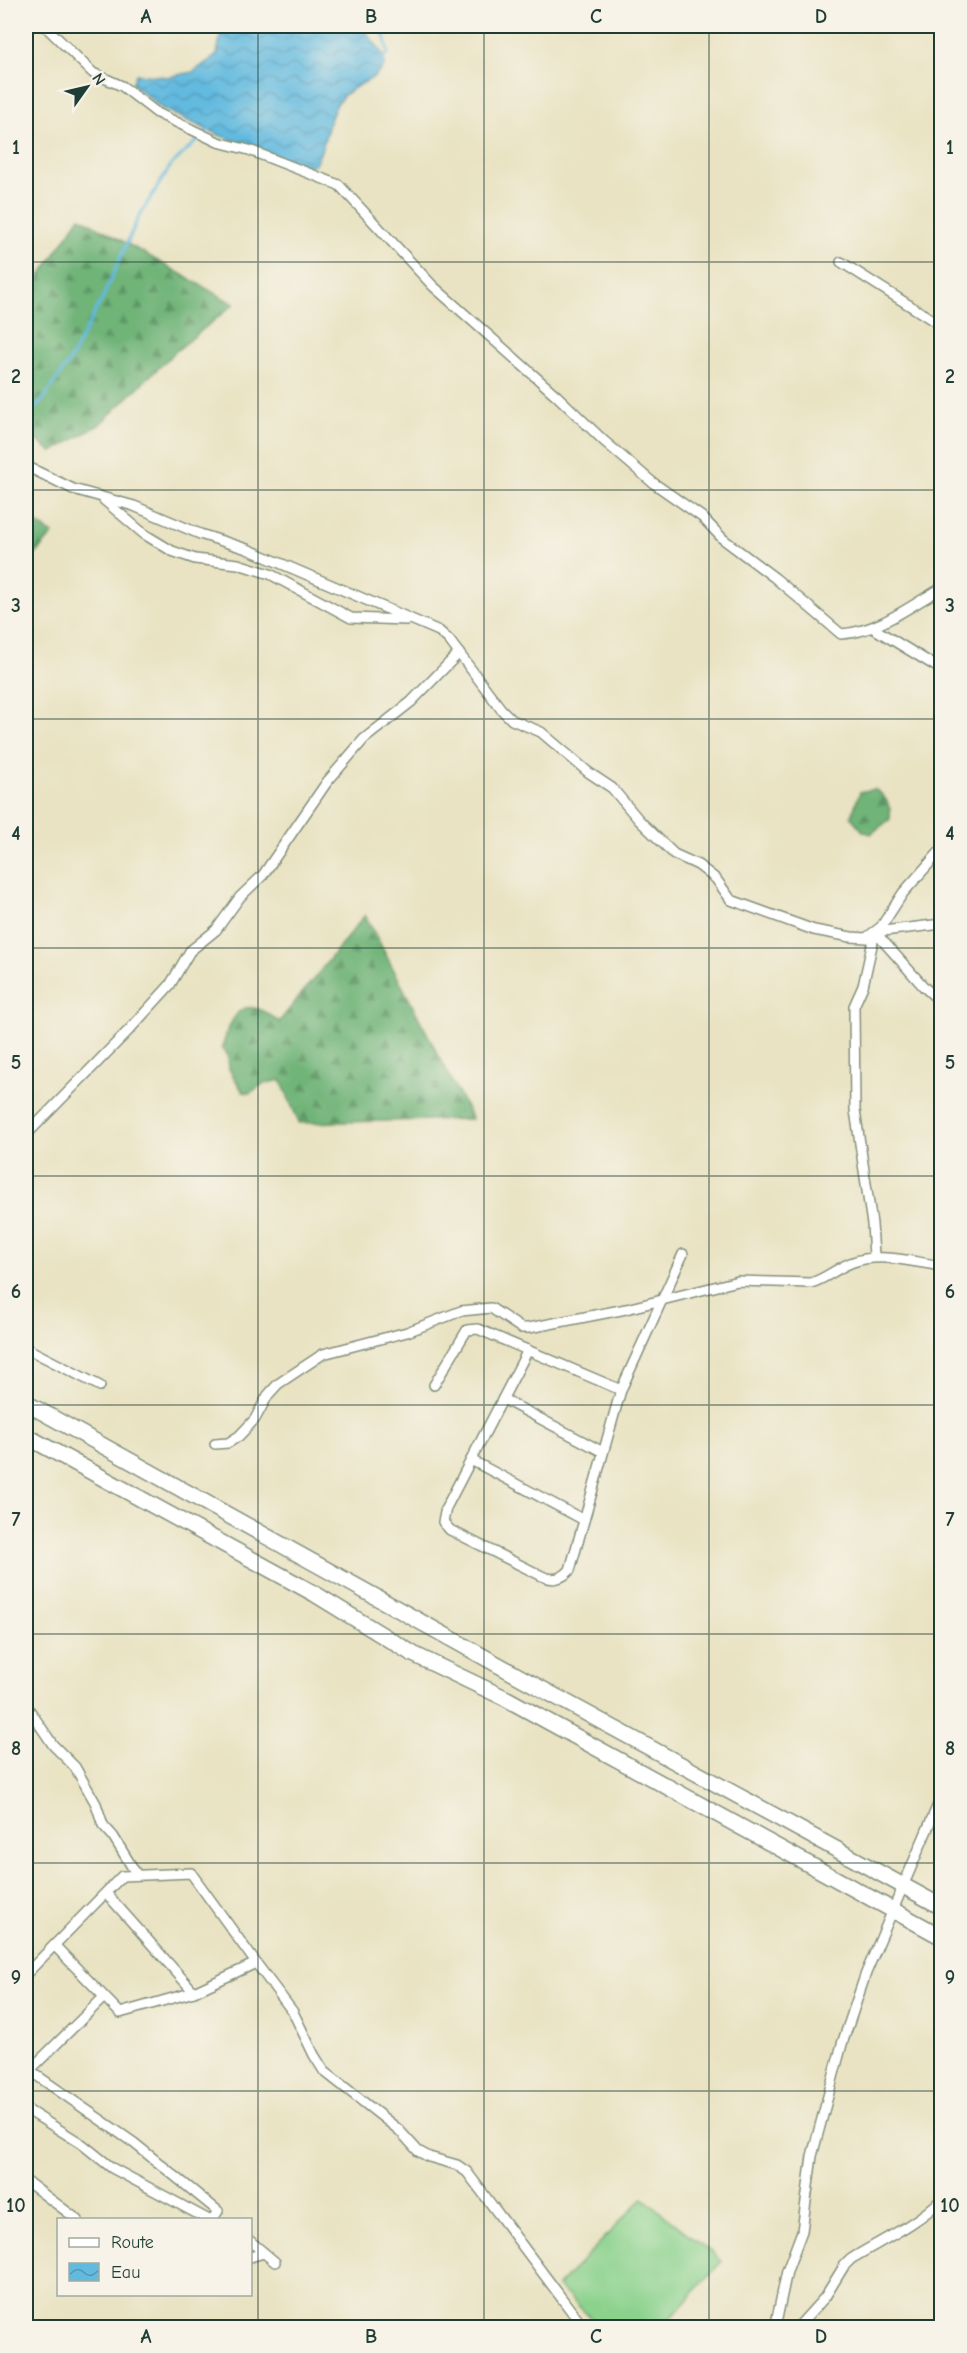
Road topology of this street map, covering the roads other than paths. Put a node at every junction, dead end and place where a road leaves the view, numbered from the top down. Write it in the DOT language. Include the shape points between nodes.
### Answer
graph roads {
  1 [pos="45,26"];
  2 [pos="841,262"];
  3 [pos="942,326"];
  4 [pos="26,466"];
  5 [pos="102,499"];
  6 [pos="942,588"];
  7 [pos="414,620"];
  8 [pos="873,627"];
  9 [pos="459,653"];
  10 [pos="942,670"];
  11 [pos="942,849"];
  12 [pos="942,924"];
  13 [pos="875,932"];
  14 [pos="942,1003"];
  15 [pos="26,1135"];
  16 [pos="683,1254"];
  17 [pos="874,1256"];
  18 [pos="942,1266"];
  19 [pos="662,1301"];
  20 [pos="26,1348"];
  21 [pos="528,1350"];
  22 [pos="434,1385"];
  23 [pos="100,1386"];
  24 [pos="621,1390"];
  25 [pos="503,1399"];
  26 [pos="26,1403"];
  27 [pos="26,1436"];
  28 [pos="215,1444"];
  29 [pos="603,1452"];
  30 [pos="471,1460"];
  31 [pos="584,1520"];
  32 [pos="26,1705"];
  33 [pos="942,1795"];
  34 [pos="137,1875"];
  35 [pos="903,1885"];
  36 [pos="106,1893"];
  37 [pos="942,1907"];
  38 [pos="893,1910"];
  39 [pos="942,1937"];
  40 [pos="55,1946"];
  41 [pos="256,1963"];
  42 [pos="26,1974"];
  43 [pos="194,1992"];
  44 [pos="104,1997"];
  45 [pos="27,2069"];
  46 [pos="26,2109"];
  47 [pos="26,2181"];
  48 [pos="942,2199"];
  49 [pos="75,2218"];
  50 [pos="207,2218"];
  51 [pos="213,2218"];
  52 [pos="252,2243"];
  53 [pos="264,2253"];
  54 [pos="252,2256"];
  55 [pos="275,2262"];
  56 [pos="584,2328"];
  57 [pos="775,2328"];
  58 [pos="797,2328"];
  1 -- 8 [label="street" via="93,73 122,86 157,113 218,142 339,185 433,286 625,460 702,517 723,539 841,634"];
  2 -- 3 [label="street"];
  4 -- 5 [label="street"];
  5 -- 7 [label="street" via="134,506 247,549"];
  5 -- 7 [label="street" via="172,552 270,574 351,618"];
  6 -- 8 [label="street"];
  7 -- 9 [label="street" via="439,631"];
  8 -- 10 [label="street"];
  9 -- 13 [label="street" via="512,720 541,732 612,788 674,854 716,879 731,900 814,930 866,938"];
  9 -- 15 [label="street" via="411,702 364,739 327,782 263,875 240,897 216,930 190,951 170,985"];
  11 -- 13 [label="street"];
  12 -- 13 [label="street"];
  13 -- 14 [label="street"];
  13 -- 17 [label="street" via="863,986 854,1006 855,1110"];
  16 -- 19 [label="street"];
  17 -- 18 [label="street"];
  17 -- 19 [label="street" via="852,1262 819,1281 738,1281"];
  19 -- 24 [label="street"];
  19 -- 28 [label="street" via="529,1328 521,1328 490,1308 461,1311 407,1332 323,1354 278,1384 239,1436 228,1443"];
  20 -- 23 [label="street"];
  21 -- 22 [label="street" via="478,1329 467,1330"];
  21 -- 24 [label="street"];
  21 -- 25 [label="street"];
  24 -- 29 [label="street"];
  25 -- 29 [label="street"];
  25 -- 30 [label="street"];
  26 -- 35 [label="highway"];
  27 -- 38 [label="highway" via="315,1594 413,1653 507,1699"];
  29 -- 31 [label="street"];
  30 -- 31 [label="street"];
  30 -- 31 [label="street" via="444,1515 443,1522 450,1530 548,1579 557,1579 570,1570"];
  32 -- 34 [label="street" via="53,1745 81,1776 100,1820"];
  33 -- 35 [label="street"];
  34 -- 36 [label="street" via="122,1876"];
  34 -- 41 [label="street" via="191,1873"];
  35 -- 37 [label="highway"];
  35 -- 38 [label="street"];
  36 -- 40 [label="street"];
  36 -- 43 [label="street"];
  38 -- 39 [label="highway"];
  38 -- 57 [label="street" via="842,2044 812,2156 802,2231 787,2271"];
  40 -- 42 [label="street"];
  40 -- 44 [label="street"];
  41 -- 43 [label="street"];
  41 -- 56 [label="street" via="293,2012 324,2071 399,2130 418,2151 467,2172"];
  43 -- 44 [label="street" via="120,2013"];
  44 -- 45 [label="street"];
  45 -- 51 [label="street" via="134,2143 201,2196 218,2211"];
  46 -- 50 [label="street" via="112,2168"];
  47 -- 49 [label="street"];
  48 -- 58 [label="street" via="912,2224 851,2259"];
  52 -- 53 [label="street"];
  53 -- 54 [label="street"];
  53 -- 55 [label="street"];
}
